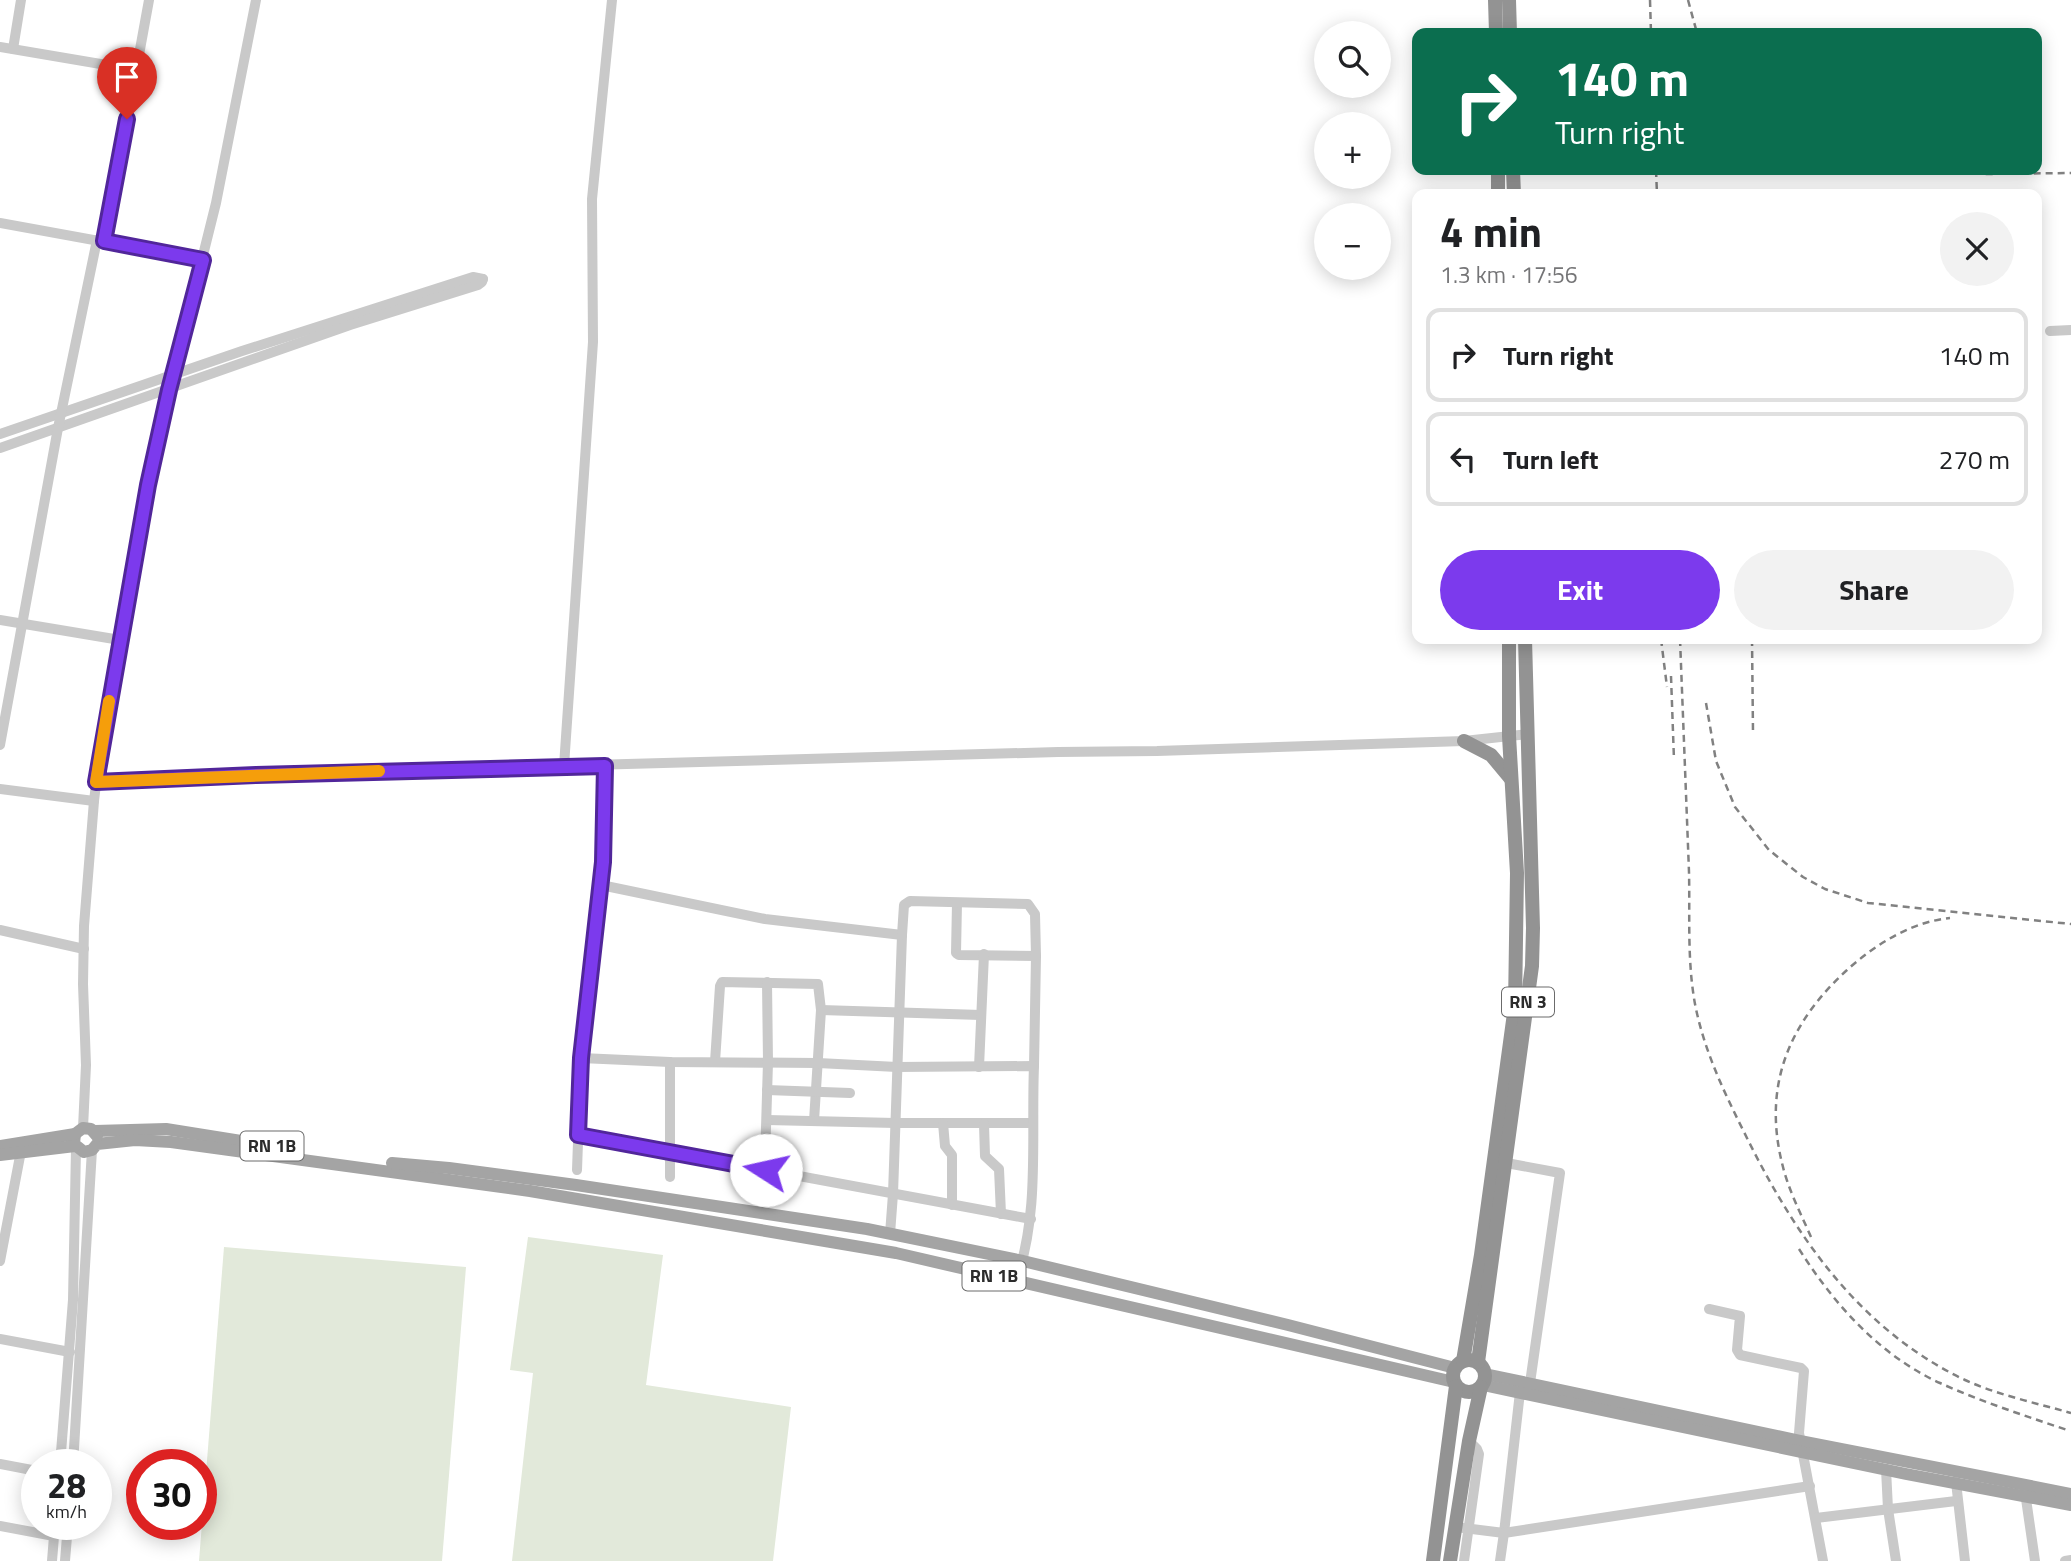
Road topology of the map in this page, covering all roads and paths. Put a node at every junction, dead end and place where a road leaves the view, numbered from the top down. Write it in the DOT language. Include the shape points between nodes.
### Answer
graph roads {
  1 [pos="21,0"];
  2 [pos="149,0"];
  3 [pos="256,0"];
  4 [pos="612,0"];
  5 [pos="1495,0"];
  6 [pos="1509,0"];
  7 [pos="1496,28"];
  8 [pos="1510,28"];
  9 [pos="0,47"];
  10 [pos="13,49"];
  11 [pos="136,70"];
  12 [pos="0,223"];
  13 [pos="101,240"];
  14 [pos="203,260"];
  15 [pos="2071,330"];
  16 [pos="2050,331"];
  17 [pos="173,375"];
  18 [pos="169,390"];
  19 [pos="61,414"];
  20 [pos="58,428"];
  21 [pos="0,434"];
  22 [pos="0,448"];
  23 [pos="0,620"];
  24 [pos="24,623"];
  25 [pos="120,640"];
  26 [pos="1509,644"];
  27 [pos="1525,644"];
  28 [pos="1528,734"];
  29 [pos="1510,736"];
  30 [pos="1464,741"];
  31 [pos="0,745"];
  32 [pos="564,766"];
  33 [pos="605,766"];
  34 [pos="96,782"];
  35 [pos="1513,782"];
  36 [pos="0,789"];
  37 [pos="94,801"];
  38 [pos="601,885"];
  39 [pos="957,903"];
  40 [pos="0,930"];
  41 [pos="902,935"];
  42 [pos="84,949"];
  43 [pos="984,954"];
  44 [pos="1036,956"];
  45 [pos="767,982"];
  46 [pos="821,1010"];
  47 [pos="898,1013"];
  48 [pos="981,1014"];
  49 [pos="581,1058"];
  50 [pos="670,1062"];
  51 [pos="715,1062"];
  52 [pos="768,1062"];
  53 [pos="818,1063"];
  54 [pos="1034,1066"];
  55 [pos="897,1067"];
  56 [pos="979,1067"];
  57 [pos="767,1090"];
  58 [pos="816,1091"];
  59 [pos="850,1093"];
  60 [pos="767,1120"];
  61 [pos="814,1121"];
  62 [pos="895,1123"];
  63 [pos="943,1123"];
  64 [pos="1032,1123"];
  65 [pos="984,1124"];
  66 [pos="578,1135"];
  67 [pos="85,1140"];
  68 [pos="0,1146"];
  69 [pos="21,1151"];
  70 [pos="670,1152"];
  71 [pos="0,1155"];
  72 [pos="1499,1162"];
  73 [pos="577,1170"];
  74 [pos="766,1170"];
  75 [pos="670,1177"];
  76 [pos="531,1185"];
  77 [pos="764,1194"];
  78 [pos="893,1194"];
  79 [pos="952,1205"];
  80 [pos="1000,1214"];
  81 [pos="1031,1219"];
  82 [pos="890,1234"];
  83 [pos="0,1261"];
  84 [pos="1023,1261"];
  85 [pos="1016,1281"];
  86 [pos="1709,1309"];
  87 [pos="0,1339"];
  88 [pos="70,1352"];
  89 [pos="1469,1376"];
  90 [pos="1525,1388"];
  91 [pos="1802,1446"];
  92 [pos="61,1449"];
  93 [pos="74,1449"];
  94 [pos="0,1464"];
  95 [pos="21,1468"];
  96 [pos="1885,1469"];
  97 [pos="1956,1482"];
  98 [pos="1810,1486"];
  99 [pos="2025,1490"];
  100 [pos="2071,1494"];
  101 [pos="1956,1501"];
  102 [pos="2071,1505"];
  103 [pos="1888,1509"];
  104 [pos="1816,1518"];
  105 [pos="0,1526"];
  106 [pos="1462,1528"];
  107 [pos="21,1530"];
  108 [pos="1504,1534"];
  109 [pos="54,1540"];
  110 [pos="67,1540"];
  111 [pos="2071,1560"];
  112 [pos="52,1561"];
  113 [pos="65,1561"];
  114 [pos="1433,1561"];
  115 [pos="1450,1561"];
  116 [pos="1464,1561"];
  117 [pos="1500,1561"];
  118 [pos="1823,1561"];
  119 [pos="1896,1561"];
  120 [pos="1965,1561"];
  121 [pos="2035,1561"];
  122 [pos="2065,1561"];
  1 -- 10 [label="street"];
  2 -- 11 [label="street"];
  3 -- 14 [label="street"];
  4 -- 32 [label="street" via="592,199 593,342"];
  5 -- 7 [label="highway"];
  6 -- 8 [label="highway"];
  9 -- 10 [label="street"];
  10 -- 11 [label="street"];
  11 -- 13 [label="street"];
  12 -- 13 [label="street"];
  13 -- 14 [label="street"];
  13 -- 19 [label="street"];
  14 -- 17 [label="street"];
  15 -- 16 [label="street"];
  17 -- 18 [label="street"];
  17 -- 18 [label="street" via="473,277 483,278 478,285"];
  17 -- 19 [label="street"];
  18 -- 20 [label="street"];
  18 -- 25 [label="street"];
  19 -- 20 [label="street"];
  19 -- 21 [label="street"];
  20 -- 22 [label="street"];
  20 -- 24 [label="street"];
  23 -- 24 [label="street"];
  24 -- 25 [label="street"];
  24 -- 31 [label="street"];
  25 -- 34 [label="street"];
  26 -- 29 [label="highway, RN 3"];
  27 -- 28 [label="highway, RN 3"];
  28 -- 29 [label="street"];
  28 -- 72 [label="highway, RN 3" via="1532,966 1526,1023"];
  29 -- 30 [label="street"];
  29 -- 35 [label="highway, RN 3"];
  30 -- 33 [label="street"];
  30 -- 35 [label="highway" via="1491,755"];
  32 -- 33 [label="street"];
  32 -- 34 [label="street"];
  33 -- 38 [label="street"];
  34 -- 37 [label="street"];
  35 -- 72 [label="highway, RN 3" via="1517,970"];
  36 -- 37 [label="street"];
  37 -- 42 [label="street"];
  38 -- 41 [label="street" via="765,919"];
  38 -- 49 [label="street"];
  39 -- 41 [label="street" via="907,902"];
  39 -- 43 [label="street" via="956,953"];
  39 -- 44 [label="street" via="1028,904 1035,914"];
  40 -- 42 [label="street"];
  41 -- 47 [label="street"];
  42 -- 67 [label="street"];
  43 -- 44 [label="street"];
  43 -- 48 [label="street"];
  44 -- 54 [label="street"];
  45 -- 46 [label="street" via="818,984"];
  45 -- 51 [label="street" via="720,984"];
  45 -- 52 [label="street"];
  46 -- 47 [label="street"];
  46 -- 53 [label="street"];
  47 -- 48 [label="street"];
  47 -- 55 [label="street"];
  48 -- 56 [label="street"];
  49 -- 50 [label="street"];
  49 -- 66 [label="street"];
  50 -- 51 [label="street"];
  50 -- 70 [label="street"];
  51 -- 52 [label="street"];
  52 -- 53 [label="street"];
  52 -- 57 [label="street"];
  53 -- 55 [label="street"];
  53 -- 58 [label="street"];
  54 -- 56 [label="street"];
  54 -- 64 [label="street"];
  55 -- 56 [label="street"];
  55 -- 62 [label="street"];
  57 -- 58 [label="street"];
  57 -- 60 [label="street"];
  58 -- 59 [label="street"];
  58 -- 61 [label="street"];
  60 -- 61 [label="street"];
  60 -- 74 [label="street"];
  61 -- 62 [label="street"];
  62 -- 63 [label="street"];
  62 -- 78 [label="street"];
  63 -- 65 [label="street"];
  63 -- 79 [label="street" via="945,1146 952,1155"];
  64 -- 65 [label="street"];
  64 -- 81 [label="street"];
  65 -- 80 [label="street" via="985,1156 999,1169"];
  66 -- 70 [label="street"];
  66 -- 73 [label="street"];
  67 -- 68 [label="main road, RN 1B"];
  67 -- 69 [label="main road, RN 1B"];
  67 -- 76 [label="main road, RN 1B" via="166,1129"];
  67 -- 88 [label="street"];
  67 -- 93 [label="street"];
  69 -- 71 [label="main road, RN 1B"];
  69 -- 83 [label="street"];
  70 -- 74 [label="street"];
  70 -- 75 [label="street"];
  72 -- 89 [label="highway, RN 3"];
  72 -- 90 [label="street" via="1560,1173"];
  74 -- 77 [label="street"];
  74 -- 78 [label="street"];
  76 -- 82 [label="main road, RN 1B"];
  76 -- 85 [label="main road, RN 1B" via="896,1253"];
  78 -- 79 [label="street"];
  78 -- 82 [label="street"];
  79 -- 80 [label="street"];
  80 -- 81 [label="street"];
  81 -- 84 [label="street"];
  82 -- 84 [label="main road, RN 1B"];
  84 -- 85 [label="street"];
  84 -- 89 [label="main road, RN 1B" via="1288,1325"];
  85 -- 89 [label="main road, RN 1B"];
  86 -- 91 [label="street" via="1740,1316 1740,1355 1803,1369"];
  87 -- 88 [label="street"];
  88 -- 92 [label="street"];
  89 -- 90 [label="main road"];
  89 -- 106 [label="highway, RN 3"];
  89 -- 114 [label="highway, RN 3"];
  90 -- 91 [label="main road"];
  90 -- 108 [label="street"];
  91 -- 96 [label="main road"];
  91 -- 98 [label="street"];
  91 -- 99 [label="main road"];
  94 -- 95 [label="street"];
  96 -- 97 [label="main road"];
  96 -- 103 [label="street"];
  97 -- 99 [label="main road"];
  97 -- 101 [label="street"];
  98 -- 104 [label="street"];
  98 -- 108 [label="street"];
  99 -- 100 [label="main road"];
  99 -- 102 [label="main road"];
  99 -- 121 [label="street"];
  101 -- 103 [label="street"];
  101 -- 120 [label="street"];
  103 -- 104 [label="street"];
  103 -- 119 [label="street"];
  104 -- 118 [label="street"];
  105 -- 107 [label="street"];
  106 -- 108 [label="street"];
  106 -- 115 [label="highway, RN 3"];
  106 -- 116 [label="street"];
  108 -- 117 [label="street"];
  109 -- 112 [label="street"];
  110 -- 113 [label="street"];
  111 -- 122 [label="street"];
}
